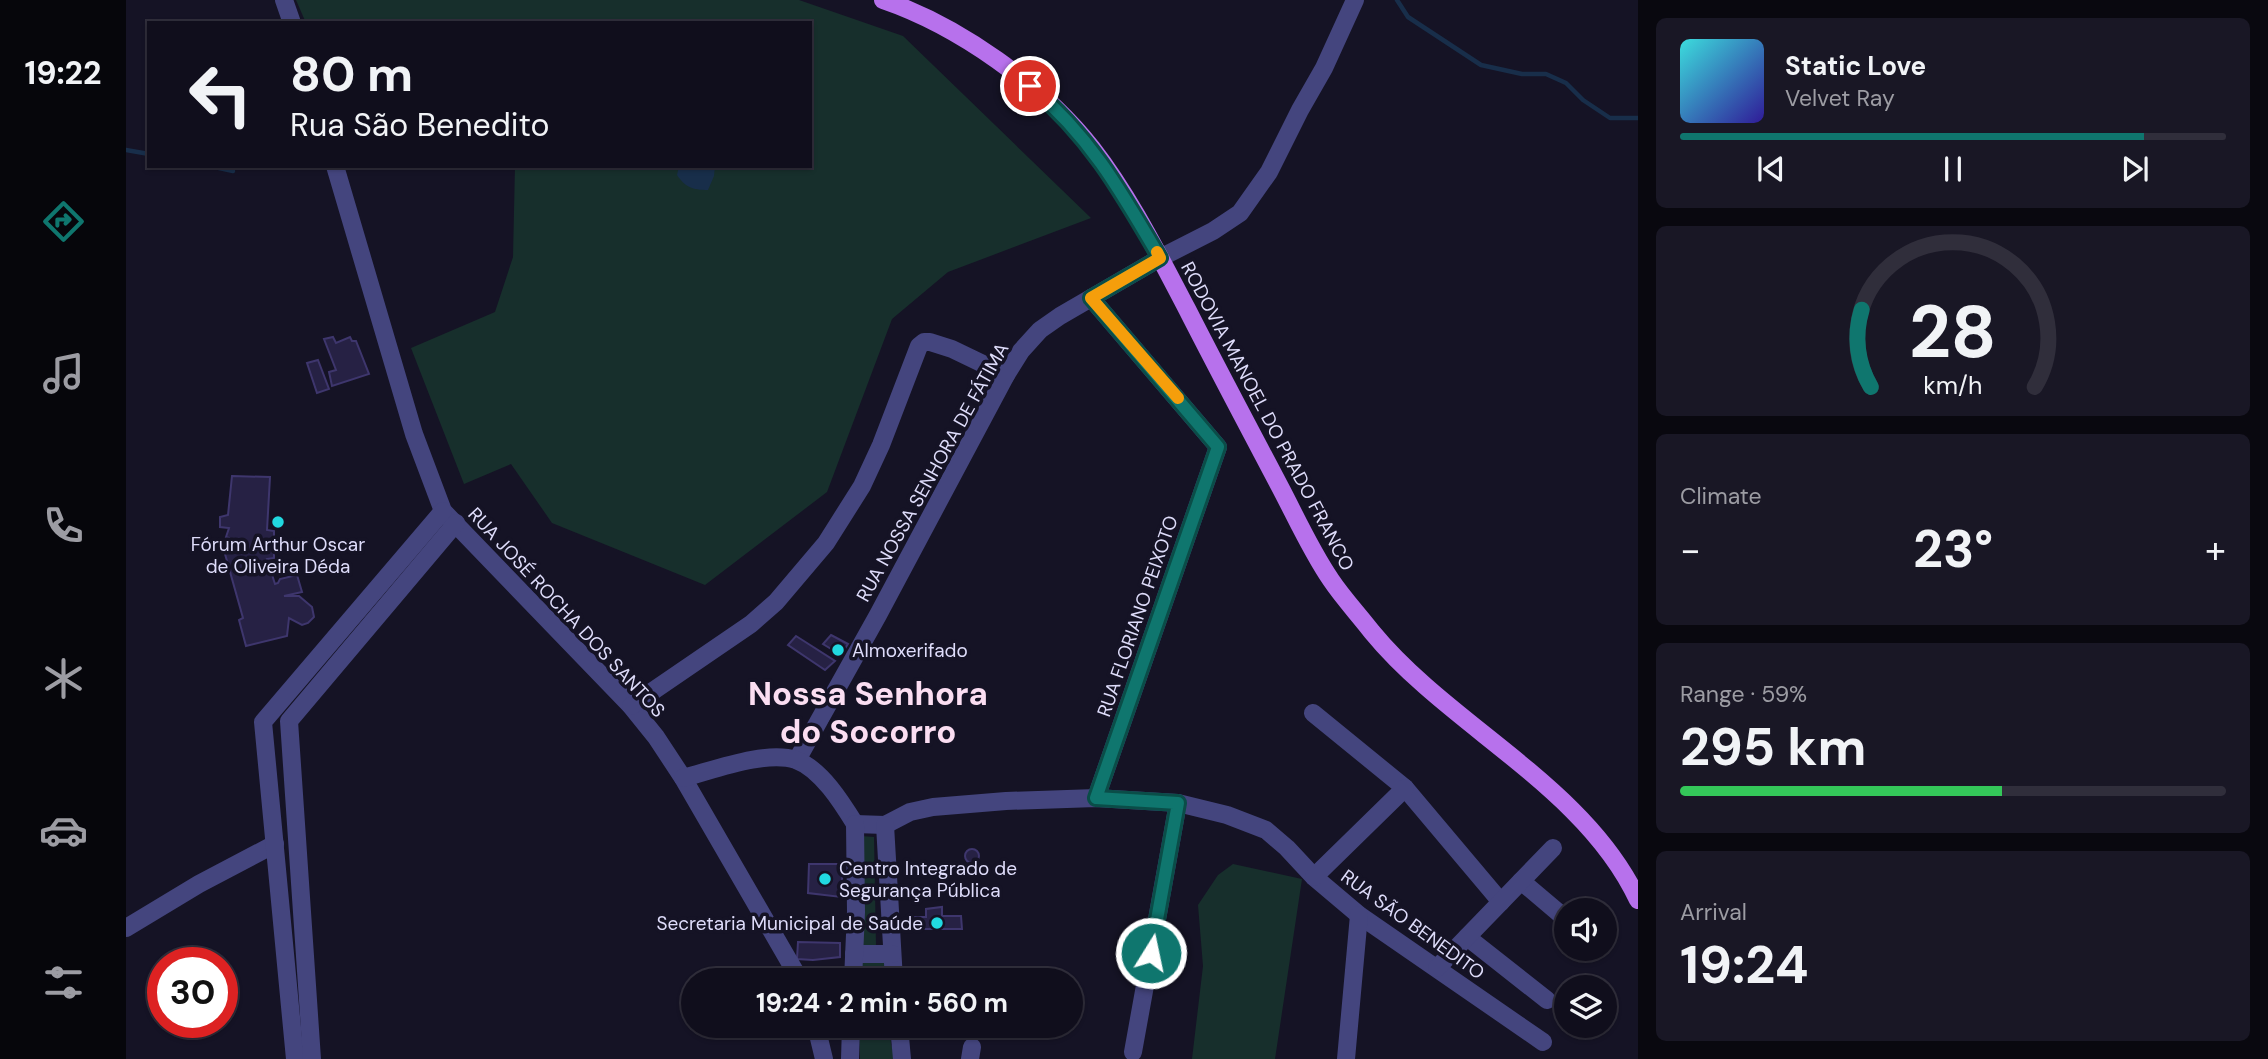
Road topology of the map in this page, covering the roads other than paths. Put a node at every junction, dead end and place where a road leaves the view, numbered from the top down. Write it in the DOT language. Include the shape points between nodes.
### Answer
graph roads {
  1 [pos="284,0"];
  2 [pos="883,0"];
  3 [pos="1355,0"];
  4 [pos="291,21"];
  5 [pos="336,168"];
  6 [pos="1160,258"];
  7 [pos="1091,298"];
  8 [pos="1006,375"];
  9 [pos="449,517"];
  10 [pos="631,706"];
  11 [pos="1313,713"];
  12 [pos="797,760"];
  13 [pos="683,778"];
  14 [pos="1405,788"];
  15 [pos="1096,798"];
  16 [pos="1178,803"];
  17 [pos="855,824"];
  18 [pos="885,825"];
  19 [pos="275,844"];
  20 [pos="1553,848"];
  21 [pos="1314,877"];
  22 [pos="1521,881"];
  23 [pos="1638,900"];
  24 [pos="1501,902"];
  25 [pos="1554,909"];
  26 [pos="1359,915"];
  27 [pos="126,928"];
  28 [pos="1467,937"];
  29 [pos="854,954"];
  30 [pos="892,954"];
  31 [pos="794,968"];
  32 [pos="853,968"];
  33 [pos="893,968"];
  34 [pos="1437,968"];
  35 [pos="1547,1000"];
  36 [pos="819,1038"];
  37 [pos="851,1038"];
  38 [pos="900,1038"];
  39 [pos="1543,1042"];
  40 [pos="1133,1052"];
  41 [pos="295,1059"];
  42 [pos="312,1059"];
  43 [pos="824,1059"];
  44 [pos="850,1059"];
  45 [pos="902,1059"];
  46 [pos="1346,1059"];
  1 -- 4 [label="street"];
  2 -- 6 [label="main road, RODOVIA MANOEL DO PRADO FRANCO" via="950,30 1057,109 1115,181"];
  3 -- 6 [label="street, RUA NOSSA SENHORA DE FÁTIMA" via="1324,68 1253,197 1240,213 1213,231"];
  5 -- 9 [label="street" via="414,434"];
  6 -- 7 [label="street, RUA NOSSA SENHORA DE FÁTIMA"];
  6 -- 23 [label="main road, RODOVIA MANOEL DO PRADO FRANCO" via="1331,581 1426,687 1583,822 1609,851"];
  7 -- 8 [label="street, RUA NOSSA SENHORA DE FÁTIMA" via="1040,330"];
  7 -- 15 [label="street, RUA FLORIANO PEIXOTO" via="1218,447"];
  8 -- 10 [label="street" via="937,344 919,346 862,486 826,542 776,602 751,624"];
  8 -- 12 [label="street, RUA NOSSA SENHORA DE FÁTIMA"];
  9 -- 10 [label="street, RUA JOSÉ ROCHA DOS SANTOS"];
  9 -- 19 [label="street" via="263,722"];
  9 -- 42 [label="street" via="289,721"];
  10 -- 13 [label="street, RUA JOSÉ ROCHA DOS SANTOS"];
  11 -- 14 [label="street"];
  12 -- 13 [label="street" via="760,759"];
  12 -- 17 [label="street" via="840,799"];
  13 -- 31 [label="street, RUA JOSÉ ROCHA DOS SANTOS"];
  14 -- 21 [label="street"];
  14 -- 24 [label="street"];
  15 -- 16 [label="street, RUA SÃO BENEDITO"];
  15 -- 18 [label="street, RUA SÃO BENEDITO" via="933,807"];
  16 -- 21 [label="street, RUA SÃO BENEDITO" via="1266,830"];
  16 -- 40 [label="street"];
  17 -- 18 [label="street, RUA SÃO BENEDITO"];
  17 -- 29 [label="street"];
  18 -- 30 [label="street"];
  19 -- 27 [label="street"];
  19 -- 41 [label="street"];
  20 -- 22 [label="street"];
  21 -- 26 [label="street, RUA SÃO BENEDITO"];
  22 -- 24 [label="street"];
  22 -- 25 [label="street"];
  24 -- 28 [label="street"];
  26 -- 34 [label="street, RUA SÃO BENEDITO"];
  26 -- 46 [label="street"];
  28 -- 34 [label="street"];
  28 -- 35 [label="street"];
  29 -- 30 [label="street"];
  29 -- 32 [label="street"];
  30 -- 33 [label="street"];
  34 -- 39 [label="street, RUA SÃO BENEDITO"];
  36 -- 43 [label="street"];
  37 -- 44 [label="street"];
  38 -- 45 [label="street"];
}
